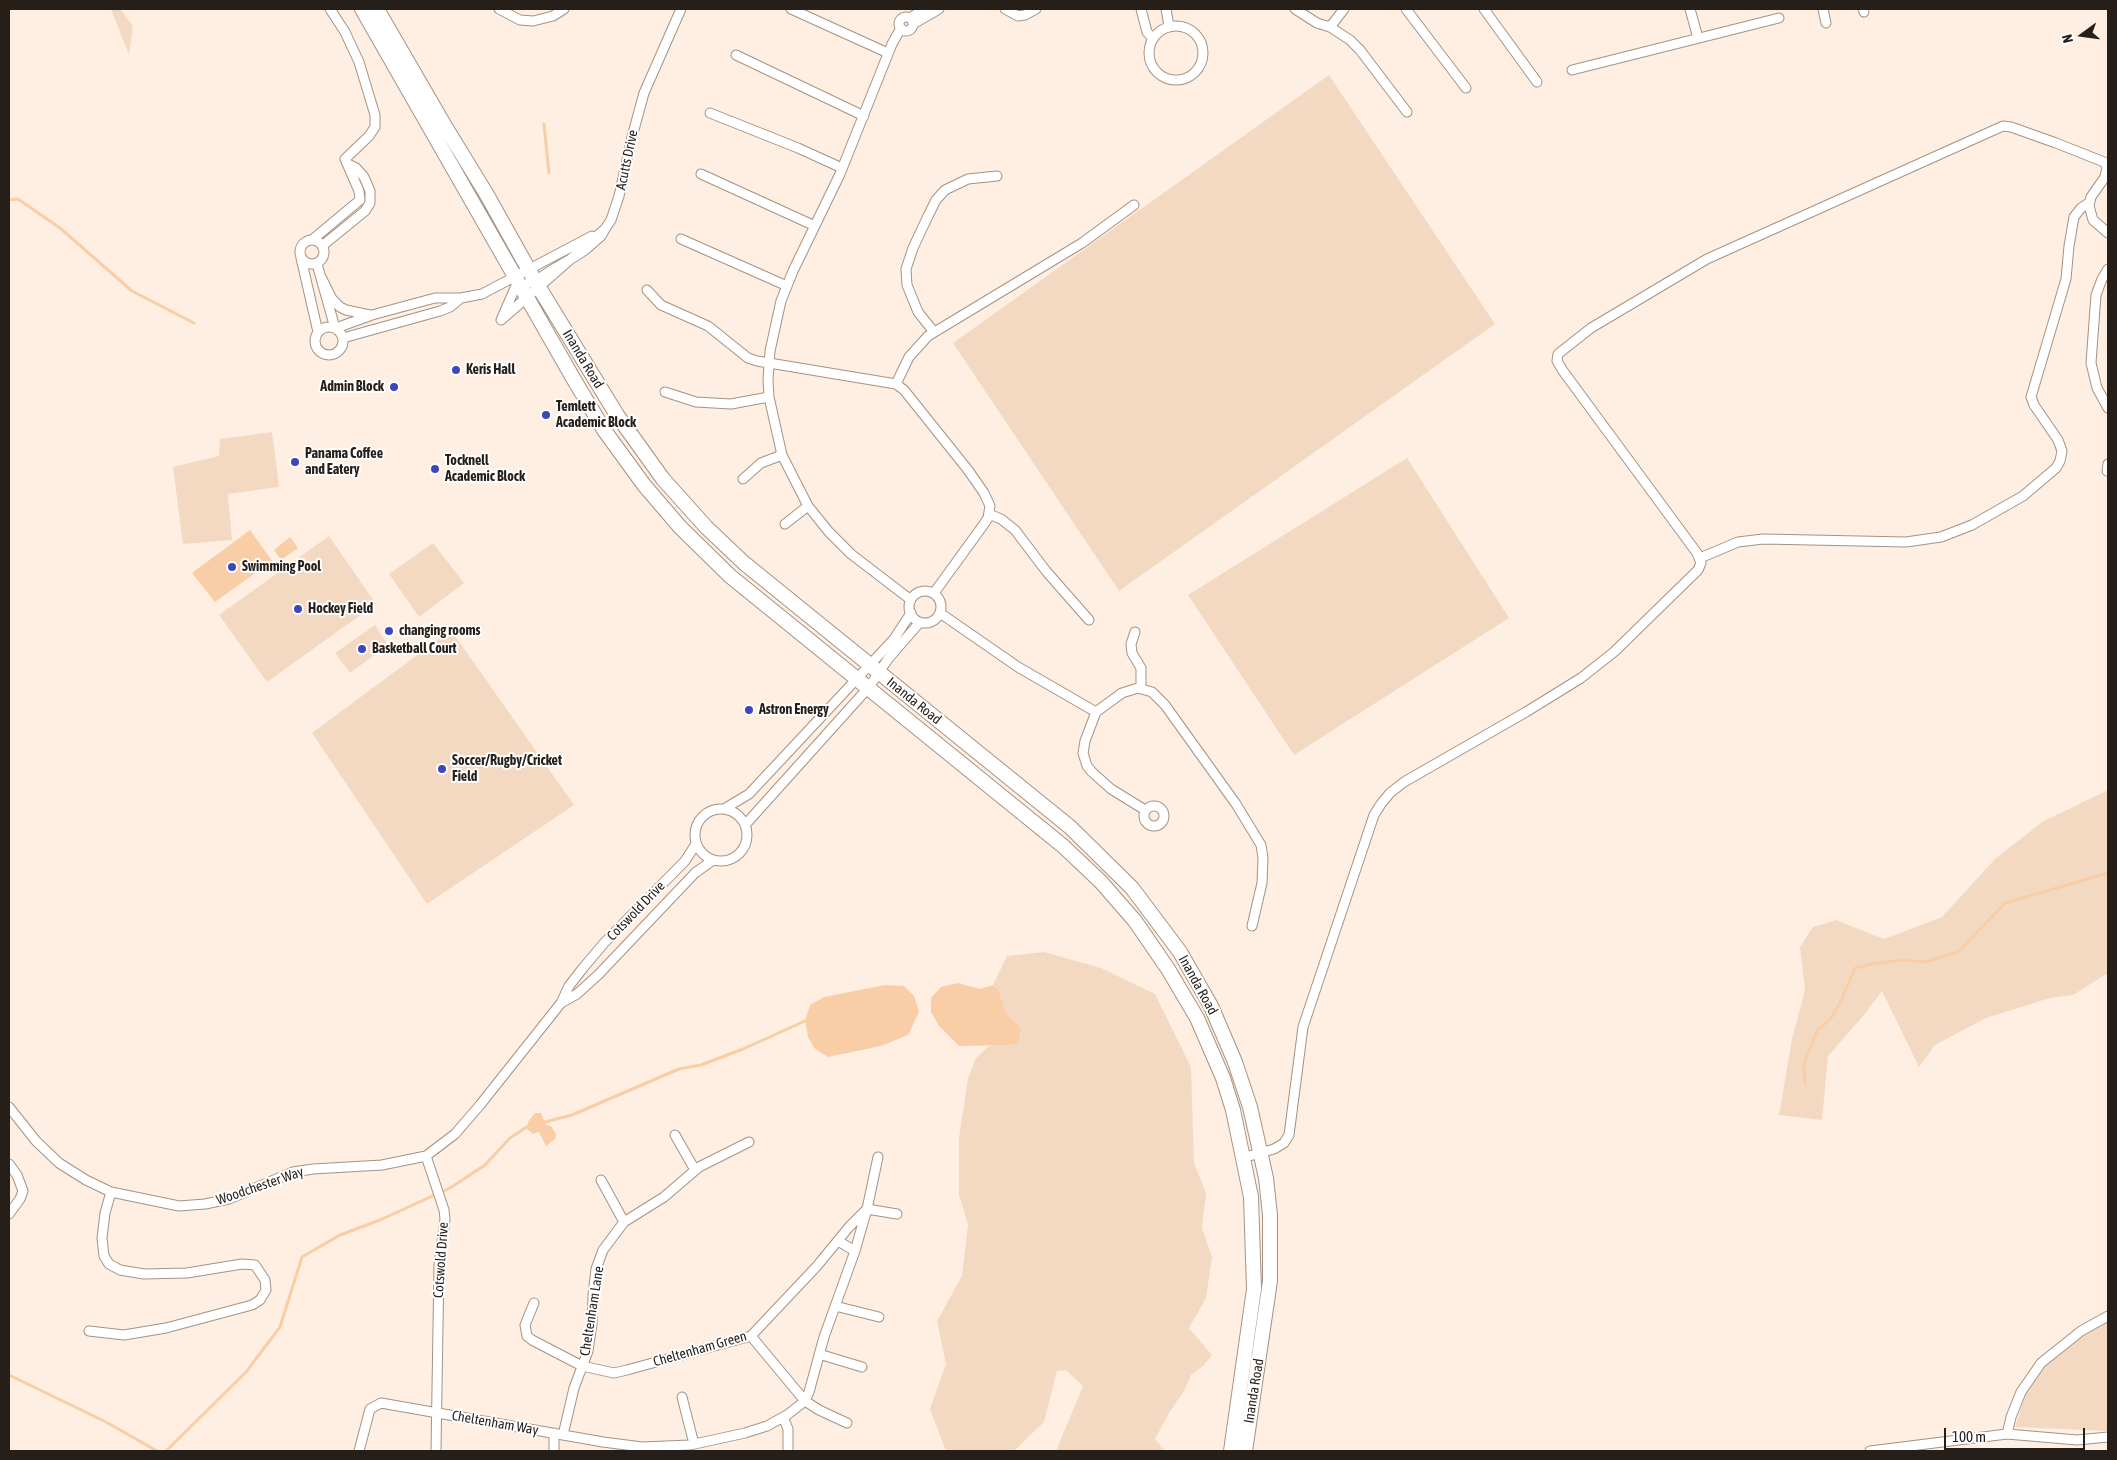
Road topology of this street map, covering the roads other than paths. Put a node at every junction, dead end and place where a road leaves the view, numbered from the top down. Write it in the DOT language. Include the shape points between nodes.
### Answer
graph roads {
  1 [pos="330,9"];
  2 [pos="362,9"];
  3 [pos="377,9"];
  4 [pos="500,9"];
  5 [pos="564,9"];
  6 [pos="681,9"];
  7 [pos="791,9"];
  8 [pos="924,9"];
  9 [pos="938,9"];
  10 [pos="1005,9"];
  11 [pos="1036,9"];
  12 [pos="1141,9"];
  13 [pos="1166,9"];
  14 [pos="1295,9"];
  15 [pos="1344,9"];
  16 [pos="1406,9"];
  17 [pos="1484,9"];
  18 [pos="1690,9"];
  19 [pos="1823,9"];
  20 [pos="906,17"];
  21 [pos="1779,18"];
  22 [pos="1826,23"];
  23 [pos="1169,26"];
  24 [pos="1330,28"];
  25 [pos="1698,38"];
  26 [pos="1153,39"];
  27 [pos="888,53"];
  28 [pos="736,56"];
  29 [pos="1572,70"];
  30 [pos="1536,82"];
  31 [pos="1466,88"];
  32 [pos="1406,112"];
  33 [pos="710,113"];
  34 [pos="864,116"];
  35 [pos="348,164"];
  36 [pos="842,168"];
  37 [pos="701,174"];
  38 [pos="996,176"];
  39 [pos="2090,202"];
  40 [pos="1134,205"];
  41 [pos="815,226"];
  42 [pos="606,229"];
  43 [pos="2108,233"];
  44 [pos="681,239"];
  45 [pos="312,240"];
  46 [pos="322,246"];
  47 [pos="301,258"];
  48 [pos="317,264"];
  49 [pos="2108,269"];
  50 [pos="321,277"];
  51 [pos="535,281"];
  52 [pos="786,286"];
  53 [pos="521,287"];
  54 [pos="647,290"];
  55 [pos="461,298"];
  56 [pos="372,315"];
  57 [pos="336,328"];
  58 [pos="318,332"];
  59 [pos="934,332"];
  60 [pos="343,338"];
  61 [pos="768,363"];
  62 [pos="896,384"];
  63 [pos="664,392"];
  64 [pos="769,397"];
  65 [pos="2108,408"];
  66 [pos="782,455"];
  67 [pos="742,479"];
  68 [pos="808,506"];
  69 [pos="989,514"];
  70 [pos="785,524"];
  71 [pos="1700,558"];
  72 [pos="934,593"];
  73 [pos="911,600"];
  74 [pos="911,613"];
  75 [pos="940,613"];
  76 [pos="1089,620"];
  77 [pos="920,622"];
  78 [pos="1135,632"];
  79 [pos="875,669"];
  80 [pos="857,678"];
  81 [pos="869,687"];
  82 [pos="1141,688"];
  83 [pos="1096,712"];
  84 [pos="724,809"];
  85 [pos="1145,810"];
  86 [pos="745,825"];
  87 [pos="696,844"];
  88 [pos="713,860"];
  89 [pos="626,921"];
  90 [pos="1252,926"];
  91 [pos="638,933"];
  92 [pos="583,968"];
  93 [pos="594,978"];
  94 [pos="561,1003"];
  95 [pos="9,1107"];
  96 [pos="675,1135"];
  97 [pos="749,1142"];
  98 [pos="1261,1153"];
  99 [pos="426,1156"];
  100 [pos="878,1157"];
  101 [pos="1242,1158"];
  102 [pos="9,1164"];
  103 [pos="695,1170"];
  104 [pos="601,1180"];
  105 [pos="111,1192"];
  106 [pos="867,1209"];
  107 [pos="9,1214"];
  108 [pos="897,1214"];
  109 [pos="624,1222"];
  110 [pos="838,1241"];
  111 [pos="855,1251"];
  112 [pos="534,1303"];
  113 [pos="835,1306"];
  114 [pos="2108,1316"];
  115 [pos="879,1317"];
  116 [pos="89,1332"];
  117 [pos="751,1336"];
  118 [pos="819,1354"];
  119 [pos="582,1366"];
  120 [pos="862,1367"];
  121 [pos="682,1397"];
  122 [pos="805,1401"];
  123 [pos="436,1412"];
  124 [pos="784,1417"];
  125 [pos="847,1423"];
  126 [pos="559,1434"];
  127 [pos="2007,1434"];
  128 [pos="2108,1437"];
  129 [pos="694,1444"];
  130 [pos="1917,1448"];
  131 [pos="658,1450"];
  132 [pos="359,1451"];
  133 [pos="436,1451"];
  134 [pos="554,1451"];
  135 [pos="788,1451"];
  136 [pos="1231,1451"];
  137 [pos="1245,1451"];
  138 [pos="1870,1451"];
  1 -- 35 [label="street" via="359,62 375,115 369,136 345,159"];
  2 -- 53 [label="main road, Inanda Road"];
  3 -- 51 [label="main road, Inanda Road"];
  4 -- 5 [label="street" via="520,20 533,21 553,16"];
  6 -- 42 [label="street, Acutts Drive" via="644,93 620,196"];
  7 -- 27 [label="street"];
  8 -- 20 [label="street"];
  9 -- 20 [label="street"];
  10 -- 11 [label="street" via="1018,16"];
  12 -- 26 [label="street" via="1147,32"];
  13 -- 23 [label="street"];
  14 -- 24 [label="street"];
  15 -- 24 [label="street"];
  16 -- 31 [label="street"];
  17 -- 30 [label="street"];
  18 -- 25 [label="street"];
  19 -- 22 [label="street"];
  20 -- 27 [label="street" via="909,30 901,28"];
  21 -- 25 [label="street"];
  23 -- 26 [label="street"];
  23 -- 26 [label="street" via="1185,27 1198,37 1203,52 1199,67 1193,73 1171,79 1157,72 1149,49"];
  24 -- 32 [label="street" via="1360,50"];
  25 -- 29 [label="street"];
  27 -- 34 [label="street"];
  28 -- 34 [label="street"];
  33 -- 36 [label="street"];
  34 -- 36 [label="street"];
  35 -- 45 [label="street" via="360,200"];
  35 -- 46 [label="street" via="364,177 370,191 370,203"];
  36 -- 41 [label="street"];
  37 -- 41 [label="street"];
  38 -- 59 [label="street" via="968,179 945,190 936,200 913,248 906,269 907,285 918,312"];
  39 -- 43 [label="street" via="2093,220"];
  39 -- 71 [label="street" via="2074,217 2066,279 2031,397 2062,451 2056,468 2023,496 1967,528 1940,537 1906,542 1763,539 1738,542"];
  39 -- 71 [label="street" via="2105,177 2107,167 2104,162 2003,126 1707,259 1591,328 1562,350 1557,358 1563,371"];
  40 -- 59 [label="street" via="1082,243"];
  41 -- 52 [label="street"];
  42 -- 51 [label="street, Acutts Drive" via="585,250"];
  42 -- 53 [label="street" via="501,320 515,288"];
  42 -- 55 [label="street" via="482,294"];
  44 -- 52 [label="street"];
  45 -- 46 [label="street"];
  45 -- 47 [label="street" via="301,246"];
  46 -- 48 [label="street" via="324,254"];
  47 -- 48 [label="street" via="308,264"];
  47 -- 58 [label="street"];
  48 -- 50 [label="street"];
  49 -- 65 [label="street" via="2096,295 2091,363 2096,388"];
  50 -- 56 [label="street" via="340,307"];
  50 -- 57 [label="street"];
  51 -- 53 [label="street, Acutts Drive"];
  51 -- 79 [label="main road, Inanda Road" via="634,439 663,479 744,563"];
  52 -- 61 [label="street"];
  53 -- 80 [label="main road, Inanda Road" via="604,430 680,527 730,576"];
  54 -- 61 [label="street" via="661,305 708,326 741,354"];
  55 -- 56 [label="street" via="435,298"];
  55 -- 60 [label="street" via="440,311"];
  56 -- 57 [label="street"];
  57 -- 58 [label="street" via="324,327"];
  57 -- 60 [label="street"];
  58 -- 60 [label="street" via="316,345 326,354 338,352 343,346"];
  59 -- 62 [label="street" via="917,347"];
  61 -- 62 [label="street"];
  61 -- 64 [label="street"];
  62 -- 69 [label="street" via="917,405 982,489 989,503"];
  63 -- 64 [label="street" via="696,402 722,404"];
  64 -- 66 [label="street"];
  66 -- 67 [label="street" via="761,463"];
  66 -- 68 [label="street"];
  68 -- 70 [label="street"];
  68 -- 73 [label="street" via="851,554"];
  69 -- 72 [label="street"];
  69 -- 76 [label="street" via="1014,530"];
  71 -- 98 [label="street" via="1696,574 1614,652 1581,678 1404,782 1380,804 1303,1028 1289,1136 1280,1146"];
  72 -- 73 [label="street" via="919,592"];
  72 -- 75 [label="street" via="941,603"];
  73 -- 74 [label="street"];
  74 -- 77 [label="street"];
  74 -- 79 [label="street"];
  75 -- 77 [label="street" via="932,622"];
  75 -- 83 [label="street" via="1018,667"];
  77 -- 79 [label="street"];
  78 -- 82 [label="street" via="1131,644 1132,653 1141,668"];
  79 -- 80 [label="street"];
  79 -- 81 [label="street"];
  79 -- 98 [label="main road, Inanda Road" via="1070,827 1144,902 1198,981 1221,1028 1242,1081"];
  80 -- 81 [label="main road, Inanda Road"];
  80 -- 84 [label="street" via="749,794"];
  81 -- 86 [label="street"];
  81 -- 101 [label="main road, Inanda Road" via="1063,846 1106,887 1135,921 1168,969 1208,1040 1233,1110"];
  82 -- 83 [label="street" via="1122,693"];
  82 -- 90 [label="street" via="1152,692 1165,705 1259,840 1263,876"];
  83 -- 85 [label="street" via="1083,748 1087,766 1111,789"];
  84 -- 86 [label="street" via="736,814"];
  84 -- 87 [label="street" via="715,810 700,819"];
  86 -- 88 [label="street" via="743,850 730,860"];
  87 -- 88 [label="street"];
  87 -- 89 [label="street, Cotswold Drive" via="685,861"];
  88 -- 91 [label="street, Cotswold Drive" via="695,873"];
  89 -- 91 [label="street"];
  89 -- 92 [label="street, Cotswold Drive"];
  91 -- 93 [label="street, Cotswold Drive"];
  92 -- 93 [label="street"];
  92 -- 94 [label="street, Cotswold Drive"];
  93 -- 94 [label="street, Cotswold Drive"];
  94 -- 99 [label="street, Cotswold Drive" via="455,1134"];
  95 -- 105 [label="street, Woodchester Way" via="58,1162"];
  96 -- 103 [label="street"];
  97 -- 103 [label="street, Cheltenham Lane"];
  98 -- 101 [label="street"];
  98 -- 137 [label="main road, Inanda Road" via="1270,1215 1270,1281"];
  99 -- 105 [label="street, Woodchester Way" via="382,1165 293,1172 229,1199 205,1204 179,1206"];
  99 -- 123 [label="street, Cotswold Drive" via="445,1219 439,1265"];
  100 -- 106 [label="street"];
  101 -- 136 [label="main road, Inanda Road" via="1251,1197 1254,1289"];
  102 -- 107 [label="street" via="18,1175 23,1191"];
  103 -- 109 [label="street, Cheltenham Lane" via="664,1197"];
  104 -- 109 [label="street"];
  105 -- 116 [label="street" via="102,1238 104,1256 109,1264 120,1270 144,1274 187,1273 242,1264 255,1266 266,1280 266,1290 252,1305 166,1328 124,1335"];
  106 -- 108 [label="street"];
  106 -- 110 [label="street, Cheltenham Green"];
  106 -- 111 [label="street"];
  109 -- 119 [label="street, Cheltenham Lane" via="603,1250 596,1270 592,1324"];
  110 -- 111 [label="street"];
  110 -- 117 [label="street, Cheltenham Green"];
  111 -- 113 [label="street"];
  112 -- 119 [label="street, Cheltenham Green" via="525,1325 527,1336"];
  113 -- 115 [label="street"];
  113 -- 118 [label="street"];
  114 -- 127 [label="street" via="2081,1331 2041,1363 2021,1392"];
  117 -- 119 [label="street, Cheltenham Green" via="614,1373"];
  117 -- 122 [label="street"];
  118 -- 120 [label="street"];
  118 -- 122 [label="street"];
  119 -- 126 [label="street, Cheltenham Lane"];
  121 -- 129 [label="street"];
  122 -- 124 [label="street, Cheltenham Way"];
  122 -- 125 [label="street"];
  123 -- 126 [label="street, Cheltenham Way"];
  123 -- 132 [label="street, Cheltenham Way" via="376,1404 370,1409"];
  123 -- 133 [label="street, Cotswold Drive"];
  124 -- 129 [label="street, Cheltenham Way" via="745,1433"];
  124 -- 135 [label="street" via="788,1429"];
  126 -- 131 [label="street, Cheltenham Way"];
  126 -- 134 [label="street, Cheltenham Way"];
  127 -- 128 [label="street" via="2077,1440"];
  127 -- 130 [label="street"];
  129 -- 131 [label="street, Cheltenham Way"];
  130 -- 138 [label="street"];
}
